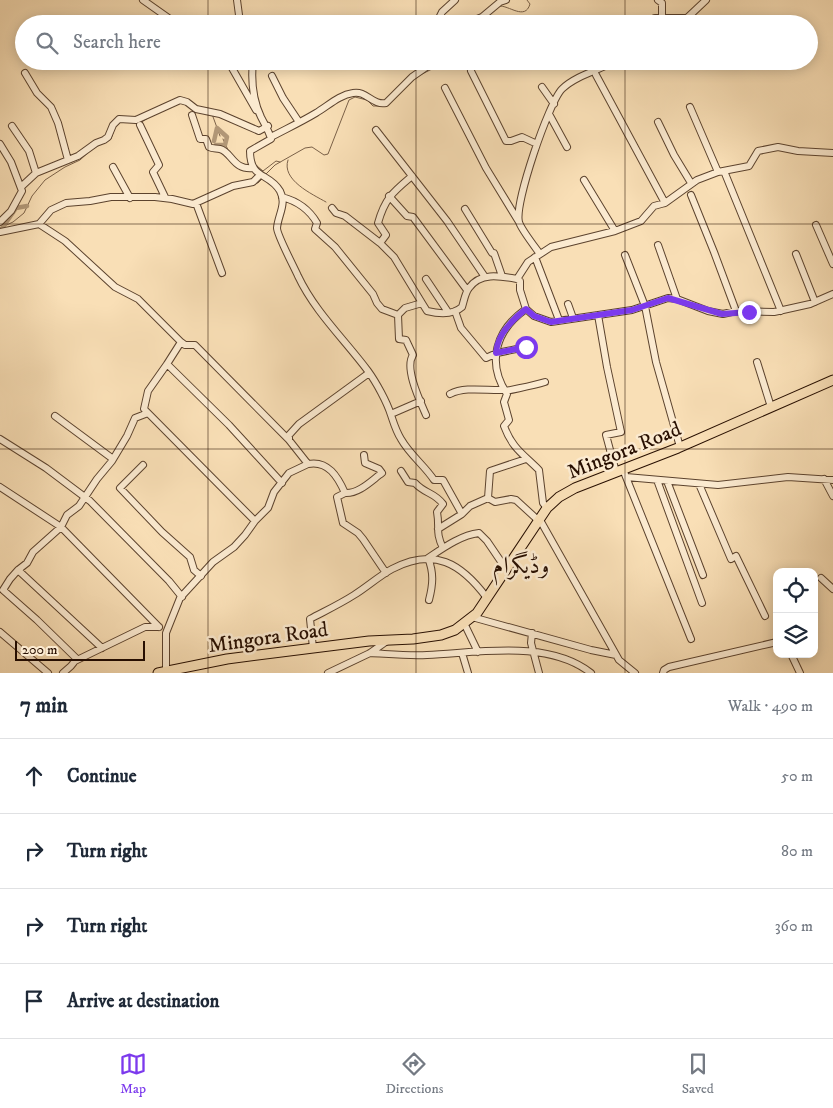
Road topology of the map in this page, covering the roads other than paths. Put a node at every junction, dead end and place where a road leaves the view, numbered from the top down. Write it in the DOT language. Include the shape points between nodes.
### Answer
graph roads {
  1 [pos="144,0"];
  2 [pos="237,0"];
  3 [pos="455,0"];
  4 [pos="506,0"];
  5 [pos="658,0"];
  6 [pos="706,0"];
  7 [pos="165,15"];
  8 [pos="239,15"];
  9 [pos="440,15"];
  10 [pos="484,15"];
  11 [pos="662,15"];
  12 [pos="690,15"];
  13 [pos="233,70"];
  14 [pos="253,70"];
  15 [pos="422,70"];
  16 [pos="471,70"];
  17 [pos="598,70"];
  18 [pos="24,73"];
  19 [pos="596,74"];
  20 [pos="272,76"];
  21 [pos="542,87"];
  22 [pos="445,88"];
  23 [pos="554,104"];
  24 [pos="690,107"];
  25 [pos="549,114"];
  26 [pos="192,115"];
  27 [pos="261,117"];
  28 [pos="299,122"];
  29 [pos="658,122"];
  30 [pos="140,125"];
  31 [pos="12,126"];
  32 [pos="268,126"];
  33 [pos="376,130"];
  34 [pos="271,137"];
  35 [pos="0,144"];
  36 [pos="537,144"];
  37 [pos="567,147"];
  38 [pos="833,152"];
  39 [pos="68,160"];
  40 [pos="113,168"];
  41 [pos="254,168"];
  42 [pos="721,171"];
  43 [pos="36,173"];
  44 [pos="260,175"];
  45 [pos="412,176"];
  46 [pos="584,180"];
  47 [pos="690,184"];
  48 [pos="21,187"];
  49 [pos="389,196"];
  50 [pos="690,196"];
  51 [pos="282,197"];
  52 [pos="130,198"];
  53 [pos="166,198"];
  54 [pos="196,203"];
  55 [pos="665,203"];
  56 [pos="332,208"];
  57 [pos="465,209"];
  58 [pos="0,222"];
  59 [pos="519,222"];
  60 [pos="39,224"];
  61 [pos="816,225"];
  62 [pos="616,231"];
  63 [pos="0,232"];
  64 [pos="380,242"];
  65 [pos="658,245"];
  66 [pos="796,254"];
  67 [pos="625,255"];
  68 [pos="537,256"];
  69 [pos="833,264"];
  70 [pos="222,273"];
  71 [pos="502,276"];
  72 [pos="485,277"];
  73 [pos="426,279"];
  74 [pos="516,279"];
  75 [pos="467,290"];
  76 [pos="833,294"];
  77 [pos="676,299"];
  78 [pos="422,302"];
  79 [pos="815,302"];
  80 [pos="568,304"];
  81 [pos="645,306"];
  82 [pos="526,309"];
  83 [pos="451,311"];
  84 [pos="736,311"];
  85 [pos="781,311"];
  86 [pos="398,315"];
  87 [pos="598,315"];
  88 [pos="573,318"];
  89 [pos="559,320"];
  90 [pos="180,342"];
  91 [pos="526,347"];
  92 [pos="496,353"];
  93 [pos="757,362"];
  94 [pos="167,364"];
  95 [pos="369,373"];
  96 [pos="833,380"];
  97 [pos="545,382"];
  98 [pos="505,391"];
  99 [pos="450,394"];
  100 [pos="421,401"];
  101 [pos="772,407"];
  102 [pos="148,413"];
  103 [pos="391,414"];
  104 [pos="426,415"];
  105 [pos="55,416"];
  106 [pos="0,438"];
  107 [pos="288,440"];
  108 [pos="680,447"];
  109 [pos="364,455"];
  110 [pos="113,459"];
  111 [pos="526,459"];
  112 [pos="308,464"];
  113 [pos="143,465"];
  114 [pos="401,471"];
  115 [pos="621,473"];
  116 [pos="824,479"];
  117 [pos="657,480"];
  118 [pos="833,480"];
  119 [pos="667,481"];
  120 [pos="282,482"];
  121 [pos="699,484"];
  122 [pos="0,486"];
  123 [pos="345,493"];
  124 [pos="833,496"];
  125 [pos="85,497"];
  126 [pos="488,498"];
  127 [pos="453,499"];
  128 [pos="443,504"];
  129 [pos="547,508"];
  130 [pos="462,514"];
  131 [pos="255,521"];
  132 [pos="539,521"];
  133 [pos="61,527"];
  134 [pos="438,529"];
  135 [pos="443,548"];
  136 [pos="428,558"];
  137 [pos="506,569"];
  138 [pos="18,570"];
  139 [pos="386,573"];
  140 [pos="703,575"];
  141 [pos="201,576"];
  142 [pos="820,578"];
  143 [pos="832,586"];
  144 [pos="182,596"];
  145 [pos="487,598"];
  146 [pos="429,600"];
  147 [pos="702,603"];
  148 [pos="472,616"];
  149 [pos="765,616"];
  150 [pos="464,623"];
  151 [pos="159,627"];
  152 [pos="168,628"];
  153 [pos="0,632"];
  154 [pos="532,633"];
  155 [pos="691,639"];
  156 [pos="388,640"];
  157 [pos="773,643"];
  158 [pos="102,648"];
  159 [pos="313,648"];
  160 [pos="478,652"];
  161 [pos="533,652"];
  162 [pos="370,653"];
  163 [pos="462,653"];
  164 [pos="616,655"];
  165 [pos="793,658"];
  166 [pos="77,660"];
  167 [pos="162,672"];
  168 [pos="48,673"];
  169 [pos="62,673"];
  170 [pos="329,673"];
  171 [pos="468,673"];
  172 [pos="539,673"];
  173 [pos="591,673"];
  174 [pos="635,673"];
  175 [pos="663,673"];
  176 [pos="800,673"];
  1 -- 7 [label="street"];
  2 -- 8 [label="street"];
  3 -- 9 [label="street"];
  4 -- 10 [label="street"];
  5 -- 11 [label="street" via="662,3"];
  6 -- 12 [label="street"];
  13 -- 27 [label="street"];
  14 -- 27 [label="street" via="252,87"];
  15 -- 28 [label="street" via="386,103 352,93"];
  16 -- 36 [label="street" via="506,141 522,137"];
  17 -- 23 [label="street" via="562,89"];
  18 -- 39 [label="street" via="51,107"];
  19 -- 55 [label="street"];
  20 -- 28 [label="street"];
  21 -- 23 [label="street"];
  22 -- 59 [label="street" via="486,168"];
  23 -- 25 [label="street"];
  24 -- 42 [label="street"];
  25 -- 36 [label="street"];
  25 -- 37 [label="street"];
  26 -- 41 [label="street" via="200,139 206,139 209,147 221,149 245,169"];
  27 -- 32 [label="street"];
  28 -- 34 [label="street"];
  29 -- 47 [label="street"];
  30 -- 53 [label="street" via="159,165 153,172"];
  31 -- 43 [label="street" via="29,151"];
  32 -- 34 [label="street"];
  32 -- 39 [label="street" via="259,131 211,111 196,109 180,100 136,120 119,119 108,137"];
  33 -- 45 [label="street"];
  34 -- 41 [label="street" via="250,151"];
  35 -- 48 [label="street"];
  36 -- 59 [label="street" via="520,198"];
  38 -- 42 [label="street" via="778,147 758,151 749,166"];
  39 -- 43 [label="street"];
  40 -- 52 [label="street"];
  41 -- 44 [label="street"];
  42 -- 47 [label="street"];
  42 -- 85 [label="street"];
  43 -- 48 [label="street"];
  44 -- 51 [label="street" via="272,181"];
  44 -- 54 [label="street" via="253,182 233,186"];
  45 -- 49 [label="street"];
  45 -- 72 [label="street"];
  46 -- 62 [label="street"];
  47 -- 55 [label="street"];
  48 -- 58 [label="street" via="19,199"];
  49 -- 64 [label="street" via="378,223 386,233"];
  49 -- 75 [label="street" via="407,216 413,217"];
  50 -- 84 [label="street"];
  51 -- 86 [label="street" via="297,202 311,214 317,223 315,229 335,247 373,294 377,304"];
  51 -- 95 [label="street" via="277,228 303,287"];
  52 -- 53 [label="street"];
  52 -- 60 [label="street" via="66,203 51,210"];
  53 -- 54 [label="street"];
  54 -- 70 [label="street"];
  55 -- 62 [label="street" via="654,206 641,221"];
  56 -- 64 [label="street"];
  57 -- 71 [label="street" via="494,253"];
  59 -- 68 [label="street"];
  60 -- 63 [label="street"];
  60 -- 90 [label="street" via="64,241 115,287 138,299"];
  61 -- 69 [label="street"];
  62 -- 68 [label="street" via="569,242"];
  64 -- 78 [label="street" via="394,257"];
  65 -- 77 [label="street"];
  66 -- 79 [label="street"];
  67 -- 81 [label="street"];
  68 -- 74 [label="street" via="528,262"];
  68 -- 89 [label="street"];
  71 -- 72 [label="street"];
  71 -- 74 [label="street"];
  72 -- 75 [label="street"];
  73 -- 83 [label="street"];
  74 -- 82 [label="street" via="520,280"];
  75 -- 83 [label="street" via="462,307"];
  76 -- 79 [label="street"];
  77 -- 81 [label="street" via="660,299"];
  77 -- 84 [label="street" via="722,314"];
  78 -- 83 [label="street" via="427,311 442,314"];
  78 -- 86 [label="street" via="405,308"];
  79 -- 85 [label="street"];
  80 -- 88 [label="street"];
  81 -- 87 [label="street"];
  81 -- 108 [label="street" via="656,362"];
  82 -- 89 [label="street" via="534,316 551,322"];
  82 -- 92 [label="street" via="505,331"];
  83 -- 92 [label="street" via="486,358"];
  84 -- 85 [label="street"];
  86 -- 100 [label="street" via="397,336 406,340 413,355 410,370"];
  87 -- 88 [label="street"];
  87 -- 115 [label="street" via="621,432 606,436"];
  88 -- 89 [label="street"];
  90 -- 94 [label="street"];
  90 -- 107 [label="street" via="195,345"];
  91 -- 92 [label="street"];
  92 -- 98 [label="street" via="496,365"];
  93 -- 101 [label="street"];
  94 -- 102 [label="street" via="148,391 144,410"];
  94 -- 120 [label="street"];
  95 -- 103 [label="street"];
  95 -- 107 [label="street" via="299,424"];
  96 -- 101 [label="highway, Mingora Road"];
  97 -- 98 [label="street"];
  98 -- 99 [label="street" via="465,390"];
  98 -- 111 [label="street" via="509,420 504,426 518,452"];
  100 -- 103 [label="street"];
  100 -- 104 [label="street"];
  101 -- 108 [label="highway, Mingora Road"];
  102 -- 110 [label="street" via="135,418"];
  102 -- 131 [label="street"];
  103 -- 127 [label="street" via="393,425 412,455 434,480 443,480"];
  105 -- 110 [label="street"];
  106 -- 125 [label="street"];
  107 -- 112 [label="street"];
  108 -- 115 [label="highway, Mingora Road"];
  109 -- 123 [label="street" via="365,463 382,473 373,481"];
  110 -- 125 [label="street"];
  111 -- 126 [label="street" via="490,471"];
  111 -- 129 [label="street" via="540,472 543,503"];
  112 -- 120 [label="street" via="289,473"];
  112 -- 123 [label="street" via="316,462 331,470"];
  113 -- 141 [label="street" via="120,488 190,557 194,570"];
  114 -- 128 [label="street" via="408,482 415,483"];
  115 -- 117 [label="street"];
  115 -- 129 [label="highway, Mingora Road" via="574,488"];
  115 -- 155 [label="street"];
  116 -- 118 [label="street"];
  116 -- 121 [label="street" via="788,477"];
  116 -- 124 [label="street"];
  117 -- 119 [label="street"];
  117 -- 147 [label="street"];
  119 -- 121 [label="street"];
  119 -- 140 [label="street"];
  120 -- 131 [label="street" via="268,508"];
  121 -- 149 [label="street" via="731,559 736,556"];
  122 -- 133 [label="street"];
  123 -- 139 [label="street" via="337,497 343,523 364,539"];
  125 -- 133 [label="street"];
  125 -- 144 [label="street"];
  126 -- 130 [label="street" via="470,506"];
  126 -- 132 [label="street" via="495,502 516,500"];
  127 -- 128 [label="street"];
  127 -- 130 [label="street"];
  128 -- 134 [label="street" via="437,512"];
  129 -- 132 [label="highway, Mingora Road"];
  130 -- 134 [label="street"];
  131 -- 141 [label="street" via="246,535"];
  132 -- 137 [label="highway, Mingora Road"];
  132 -- 164 [label="street"];
  133 -- 138 [label="street"];
  133 -- 151 [label="street"];
  134 -- 135 [label="street"];
  135 -- 136 [label="street"];
  135 -- 137 [label="street" via="479,533"];
  136 -- 139 [label="street"];
  136 -- 145 [label="street" via="447,562 464,572"];
  136 -- 146 [label="street" via="433,583"];
  137 -- 145 [label="highway, Mingora Road"];
  138 -- 158 [label="street"];
  138 -- 166 [label="street" via="3,590"];
  139 -- 159 [label="street" via="310,619"];
  141 -- 144 [label="street"];
  142 -- 143 [label="street"];
  144 -- 152 [label="street"];
  145 -- 148 [label="highway, Mingora Road"];
  148 -- 150 [label="highway, Mingora Road"];
  148 -- 154 [label="street"];
  150 -- 156 [label="highway, Mingora Road" via="441,635"];
  150 -- 160 [label="street"];
  151 -- 152 [label="street"];
  151 -- 158 [label="street" via="146,627"];
  152 -- 167 [label="street"];
  153 -- 168 [label="street"];
  154 -- 161 [label="street"];
  154 -- 164 [label="street"];
  156 -- 159 [label="highway, Mingora Road"];
  156 -- 162 [label="street"];
  157 -- 175 [label="street" via="669,667"];
  158 -- 166 [label="street"];
  159 -- 167 [label="highway, Mingora Road" via="227,659"];
  160 -- 161 [label="street"];
  160 -- 163 [label="street"];
  161 -- 172 [label="street"];
  161 -- 173 [label="street" via="556,657"];
  162 -- 163 [label="street" via="426,656"];
  162 -- 170 [label="street"];
  163 -- 171 [label="street"];
  164 -- 174 [label="street"];
  165 -- 176 [label="street"];
  166 -- 169 [label="street"];
}
